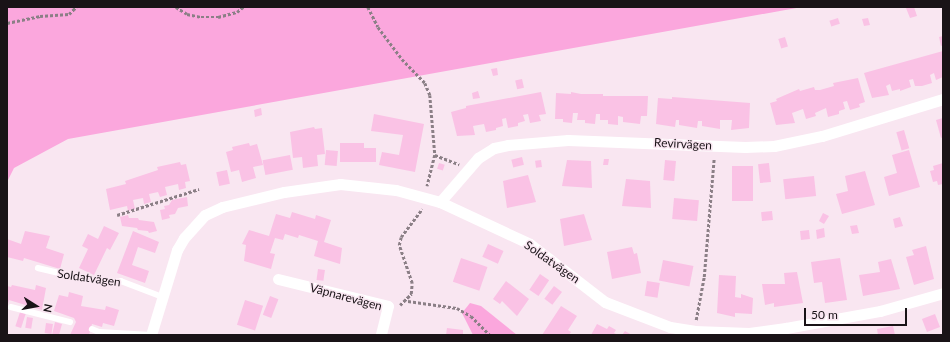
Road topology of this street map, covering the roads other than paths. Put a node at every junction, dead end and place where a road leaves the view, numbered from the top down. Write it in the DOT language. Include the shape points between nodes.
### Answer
graph roads {
  1 [pos="943,99"];
  2 [pos="440,202"];
  3 [pos="38,268"];
  4 [pos="278,279"];
  5 [pos="943,293"];
  6 [pos="163,297"];
  7 [pos="11,307"];
  8 [pos="70,322"];
  9 [pos="92,329"];
  10 [pos="151,335"];
  11 [pos="381,335"];
  1 -- 2 [label="street, Revirvägen" via="801,141 745,147 596,140 535,142 494,148 478,158"];
  2 -- 5 [label="street, Soldatvägen" via="530,244 606,302 670,327 694,332 749,333 793,327 874,313"];
  2 -- 6 [label="street, Soldatvägen" via="396,190 340,184 284,192 222,207 205,215 184,238 177,250"];
  3 -- 6 [label="lane, Soldatvägen" via="89,280 121,281"];
  4 -- 11 [label="street, Väpnarevägen" via="388,306"];
  6 -- 10 [label="street, Soldatvägen"];
  7 -- 8 [label="lane"];
  9 -- 10 [label="lane" via="99,332"];
}
